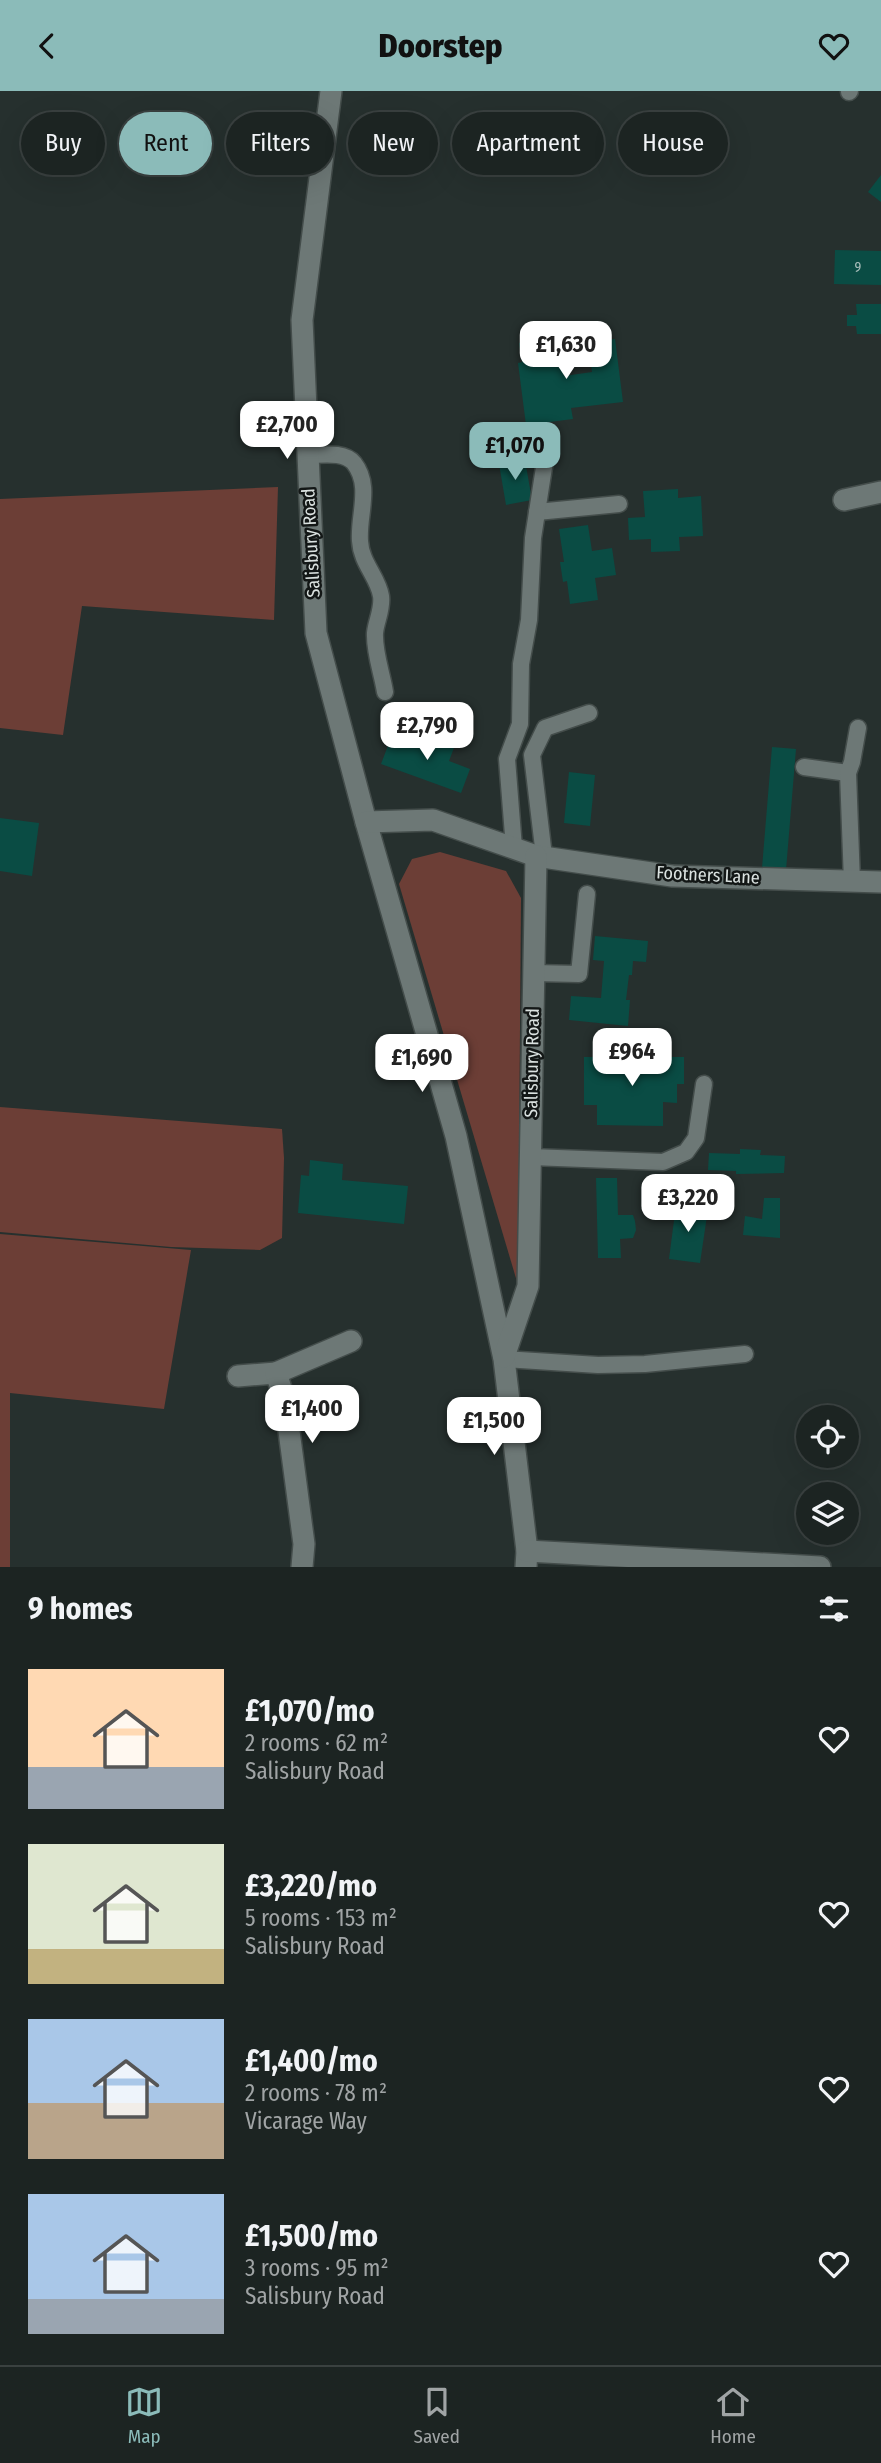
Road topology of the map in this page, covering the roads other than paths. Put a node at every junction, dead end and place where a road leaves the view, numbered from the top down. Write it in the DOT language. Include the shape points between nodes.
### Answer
graph roads {
  1 [pos="331,91"];
  2 [pos="547,448"];
  3 [pos="308,455"];
  4 [pos="881,492"];
  5 [pos="844,500"];
  6 [pos="619,504"];
  7 [pos="537,512"];
  8 [pos="386,692"];
  9 [pos="589,713"];
  10 [pos="858,728"];
  11 [pos="804,767"];
  12 [pos="848,773"];
  13 [pos="366,823"];
  14 [pos="514,848"];
  15 [pos="540,856"];
  16 [pos="852,882"];
  17 [pos="881,882"];
  18 [pos="587,894"];
  19 [pos="534,974"];
  20 [pos="704,1084"];
  21 [pos="531,1157"];
  22 [pos="351,1341"];
  23 [pos="745,1354"];
  24 [pos="504,1359"];
  25 [pos="276,1373"];
  26 [pos="238,1376"];
  27 [pos="526,1559"];
  28 [pos="302,1567"];
  29 [pos="820,1567"];
  1 -- 3 [label="street, Salisbury Road" via="302,320"];
  2 -- 7 [label="lane"];
  3 -- 8 [label="lane" via="342,455 355,464 360,476 364,490 359,540 381,598 375,634"];
  3 -- 13 [label="street, Salisbury Road" via="316,633"];
  4 -- 5 [label="street"];
  6 -- 7 [label="lane"];
  7 -- 14 [label="lane" via="520,724 507,759"];
  9 -- 15 [label="lane" via="545,728 532,755"];
  10 -- 12 [label="lane"];
  11 -- 12 [label="lane"];
  12 -- 16 [label="lane"];
  13 -- 14 [label="street" via="433,820"];
  13 -- 24 [label="street, Salisbury Road" via="456,1136"];
  14 -- 15 [label="street"];
  15 -- 16 [label="street, Footners Lane" via="672,876"];
  15 -- 19 [label="street, Salisbury Road"];
  16 -- 17 [label="street, Footners Lane"];
  18 -- 19 [label="lane" via="579,974"];
  19 -- 21 [label="street, Salisbury Road"];
  20 -- 21 [label="lane" via="696,1137 686,1151 663,1162"];
  21 -- 24 [label="street, Salisbury Road" via="528,1286"];
  22 -- 25 [label="street"];
  23 -- 24 [label="lane" via="598,1365"];
  24 -- 27 [label="street, Salisbury Road"];
  25 -- 26 [label="street"];
  25 -- 28 [label="street" via="285,1401 304,1544"];
  27 -- 29 [label="street"];
}
